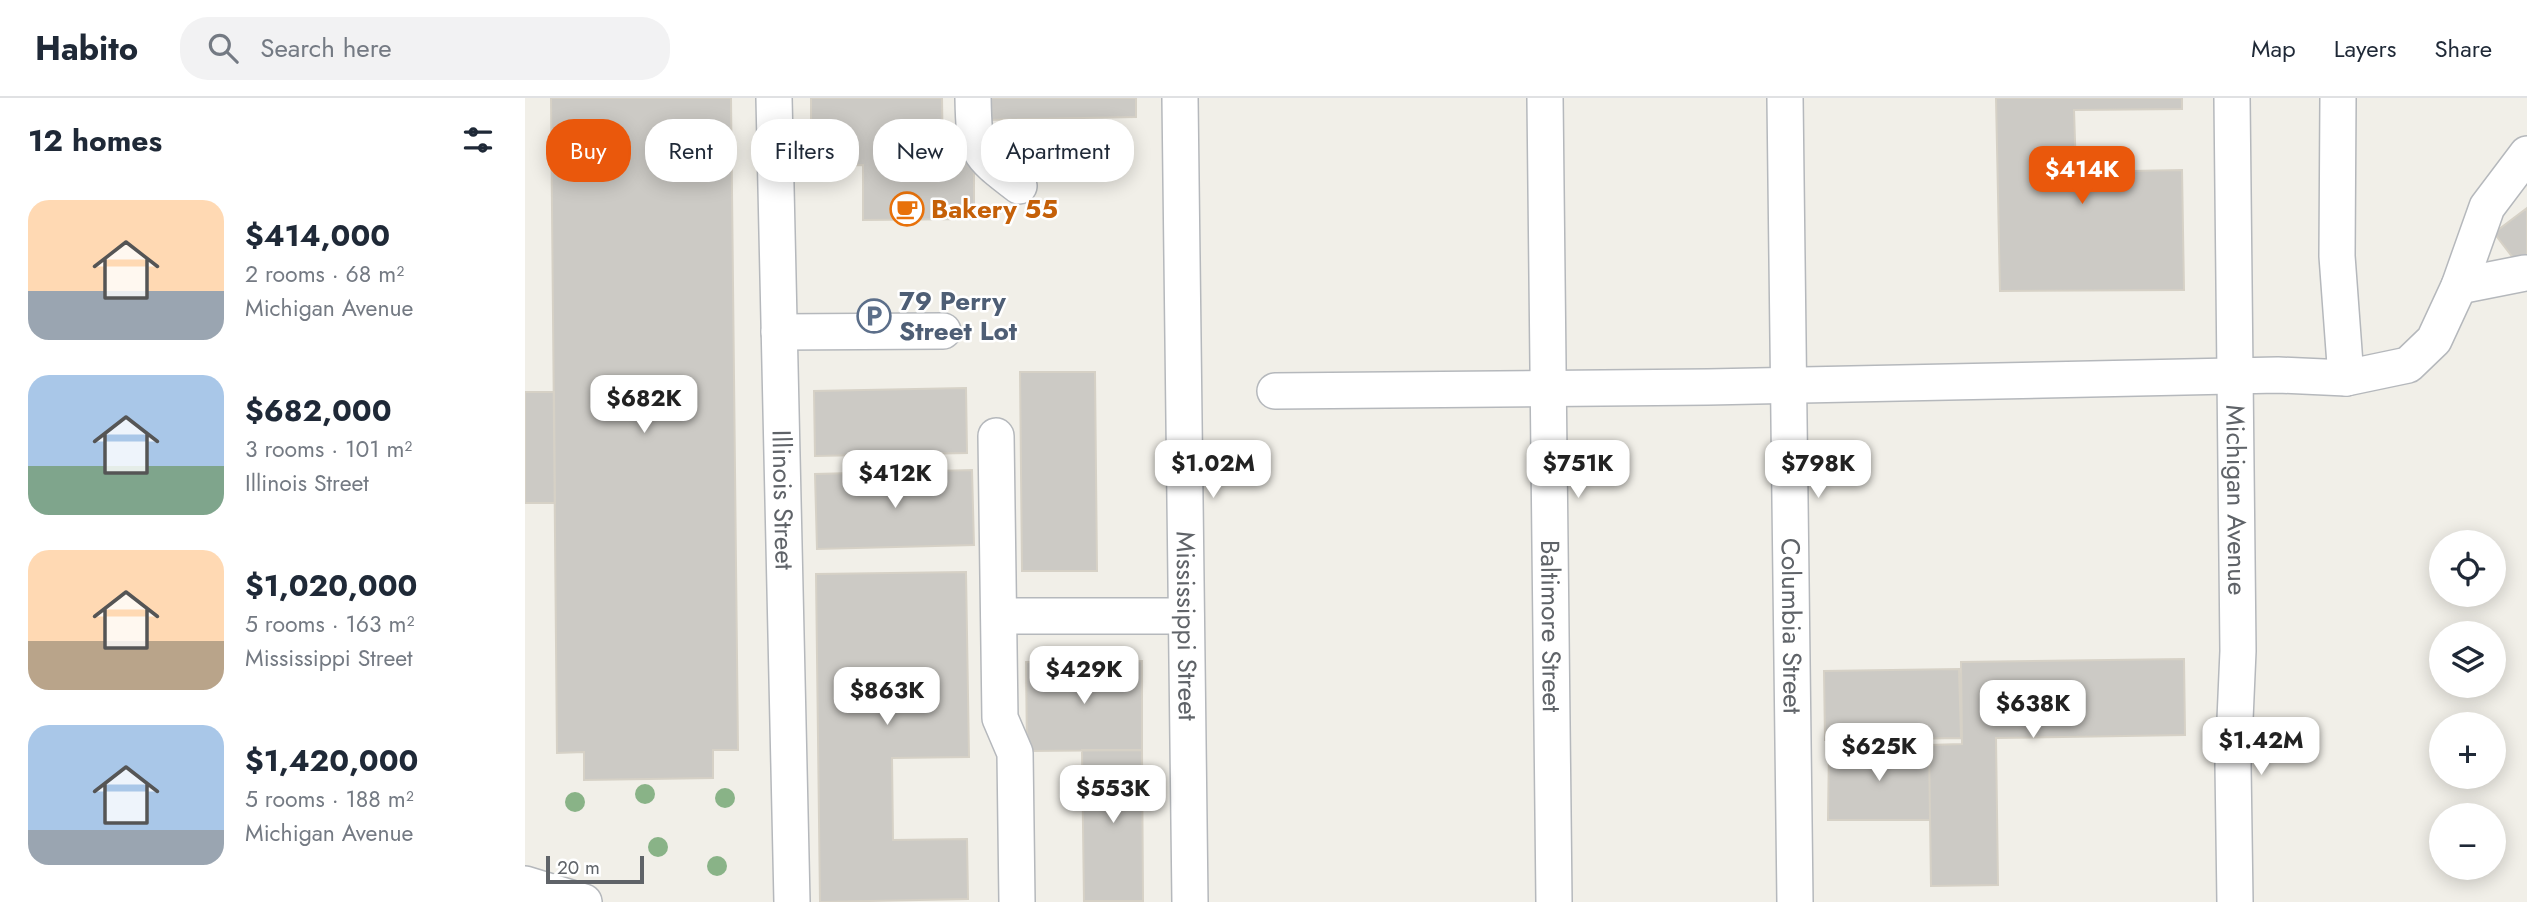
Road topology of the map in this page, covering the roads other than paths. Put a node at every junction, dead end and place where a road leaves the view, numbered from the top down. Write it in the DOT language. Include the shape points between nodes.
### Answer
graph roads {
  1 [pos="774,98"];
  2 [pos="973,98"];
  3 [pos="1180,98"];
  4 [pos="1545,98"];
  5 [pos="1785,98"];
  6 [pos="2232,98"];
  7 [pos="2338,98"];
  8 [pos="2527,154"];
  9 [pos="1019,186"];
  10 [pos="2525,273"];
  11 [pos="2459,286"];
  12 [pos="943,331"];
  13 [pos="779,332"];
  14 [pos="2236,377"];
  15 [pos="2346,378"];
  16 [pos="1788,386"];
  17 [pos="1549,388"];
  18 [pos="1275,391"];
  19 [pos="996,436"];
  20 [pos="999,616"];
  21 [pos="1186,616"];
  22 [pos="525,884"];
  23 [pos="584,902"];
  24 [pos="792,902"];
  25 [pos="1017,902"];
  26 [pos="1190,902"];
  27 [pos="1554,902"];
  28 [pos="1795,902"];
  29 [pos="2235,902"];
  1 -- 13 [label="street, Illinois Street"];
  2 -- 9 [label="street" via="977,145 986,160"];
  3 -- 21 [label="street, Mississippi Street"];
  4 -- 17 [label="street, Baltimore Street"];
  5 -- 16 [label="street, Columbia Street"];
  6 -- 14 [label="street, Michigan Avenue"];
  7 -- 15 [label="street" via="2337,256"];
  8 -- 11 [label="street" via="2487,207"];
  10 -- 11 [label="street"];
  11 -- 15 [label="street" via="2434,340 2409,365"];
  12 -- 13 [label="street"];
  13 -- 24 [label="street, Illinois Street"];
  14 -- 15 [label="street"];
  14 -- 16 [label="street"];
  14 -- 29 [label="street, Michigan Avenue"];
  16 -- 17 [label="street"];
  16 -- 28 [label="street, Columbia Street"];
  17 -- 18 [label="street"];
  17 -- 27 [label="street, Baltimore Street"];
  19 -- 20 [label="street"];
  20 -- 21 [label="street"];
  20 -- 25 [label="street" via="1000,718 1015,753"];
  21 -- 26 [label="street, Mississippi Street"];
  22 -- 23 [label="street"];
}
